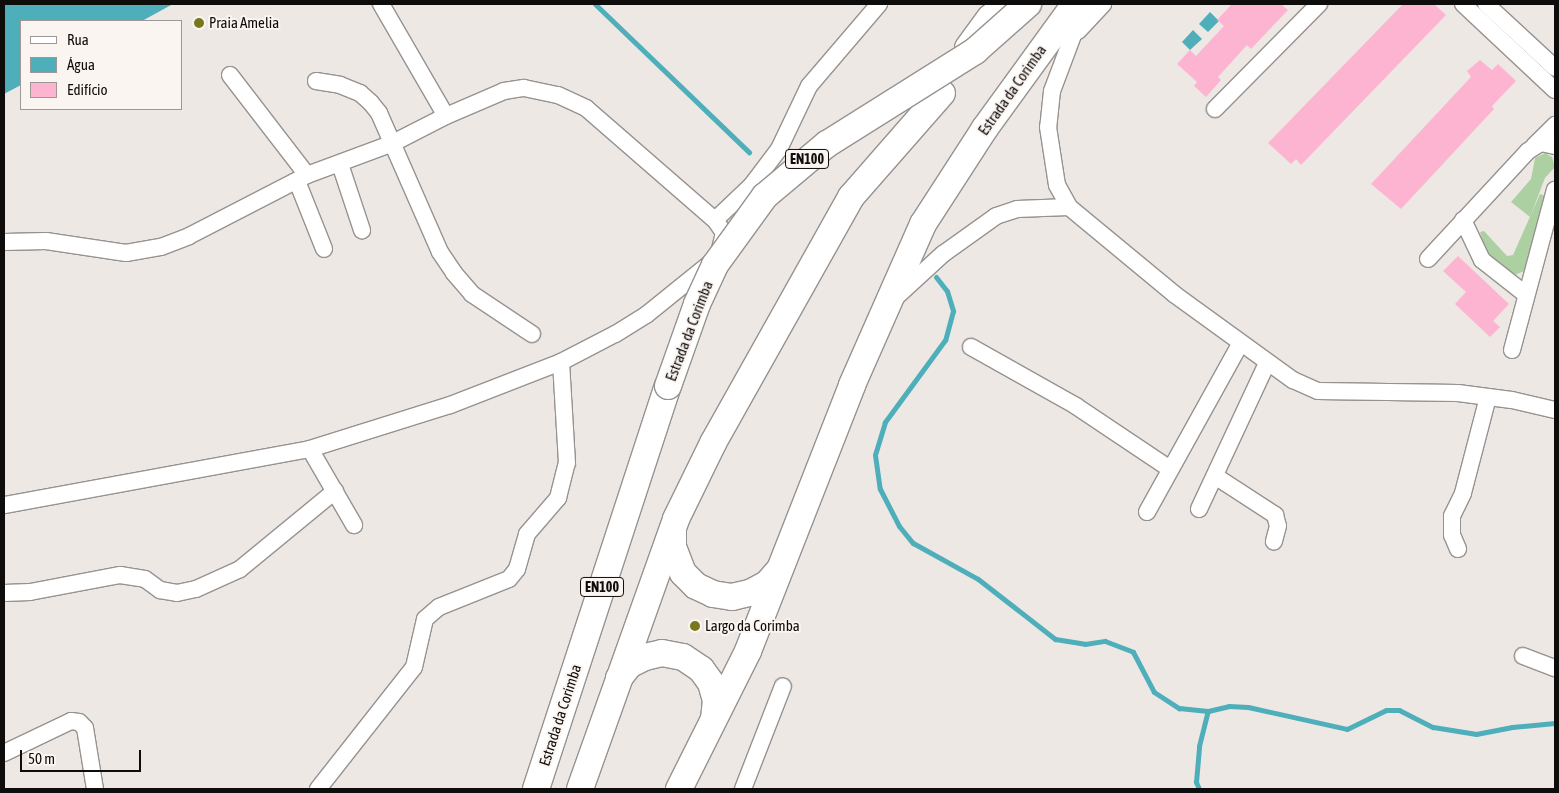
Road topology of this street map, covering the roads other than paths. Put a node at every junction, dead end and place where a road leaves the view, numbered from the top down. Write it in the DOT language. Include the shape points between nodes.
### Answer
graph roads {
  1 [pos="381,4"];
  2 [pos="878,4"];
  3 [pos="1006,4"];
  4 [pos="1028,4"];
  5 [pos="1075,4"];
  6 [pos="1085,4"];
  7 [pos="1103,4"];
  8 [pos="1319,4"];
  9 [pos="1463,4"];
  10 [pos="1486,4"];
  11 [pos="1068,42"];
  12 [pos="968,48"];
  13 [pos="1555,68"];
  14 [pos="230,75"];
  15 [pos="316,81"];
  16 [pos="1555,90"];
  17 [pos="942,94"];
  18 [pos="1215,108"];
  19 [pos="446,116"];
  20 [pos="1555,125"];
  21 [pos="985,128"];
  22 [pos="393,144"];
  23 [pos="1555,146"];
  24 [pos="1528,151"];
  25 [pos="340,164"];
  26 [pos="302,178"];
  27 [pos="1555,190"];
  28 [pos="1069,208"];
  29 [pos="715,220"];
  30 [pos="1463,220"];
  31 [pos="362,230"];
  32 [pos="4,242"];
  33 [pos="324,249"];
  34 [pos="1428,259"];
  35 [pos="1525,294"];
  36 [pos="888,305"];
  37 [pos="532,334"];
  38 [pos="1240,344"];
  39 [pos="971,347"];
  40 [pos="1512,350"];
  41 [pos="561,362"];
  42 [pos="1267,363"];
  43 [pos="1488,396"];
  44 [pos="1555,410"];
  45 [pos="310,449"];
  46 [pos="1170,469"];
  47 [pos="1215,476"];
  48 [pos="335,491"];
  49 [pos="4,505"];
  50 [pos="1199,510"];
  51 [pos="1147,512"];
  52 [pos="676,519"];
  53 [pos="354,525"];
  54 [pos="1274,542"];
  55 [pos="1458,549"];
  56 [pos="783,562"];
  57 [pos="4,593"];
  58 [pos="1523,656"];
  59 [pos="1555,668"];
  60 [pos="783,686"];
  61 [pos="614,687"];
  62 [pos="712,726"];
  63 [pos="4,753"];
  64 [pos="95,789"];
  65 [pos="318,789"];
  66 [pos="536,789"];
  67 [pos="580,789"];
  68 [pos="679,789"];
  69 [pos="743,789"];
  1 -- 19 [label="street"];
  2 -- 29 [label="street" via="809,86 779,149 750,186"];
  3 -- 12 [label="main road" via="984,25"];
  4 -- 66 [label="main road, Estrada da Corimba / EN100, bridge" via="975,51 827,144 765,196 715,265 697,304 668,386"];
  5 -- 21 [label="main road, Estrada da Corimba"];
  6 -- 11 [label="street"];
  7 -- 11 [label="street"];
  8 -- 18 [label="street"];
  9 -- 16 [label="street"];
  10 -- 13 [label="street"];
  11 -- 21 [label="street"];
  11 -- 28 [label="street" via="1052,91 1048,127 1057,186"];
  14 -- 26 [label="street"];
  15 -- 22 [label="street" via="340,85 366,98 379,113"];
  17 -- 52 [label="main road, EN100" via="850,197 713,443"];
  19 -- 22 [label="street"];
  19 -- 29 [label="street" via="504,91 524,88 558,95 586,108 608,124"];
  20 -- 24 [label="street"];
  21 -- 36 [label="main road, Estrada da Corimba" via="923,224"];
  22 -- 25 [label="street"];
  22 -- 37 [label="street" via="440,252 454,273 472,294"];
  23 -- 24 [label="street" via="1541,144"];
  24 -- 30 [label="street"];
  25 -- 26 [label="street"];
  25 -- 31 [label="street"];
  26 -- 32 [label="street" via="190,236 161,247 126,253 46,241"];
  26 -- 33 [label="street"];
  27 -- 35 [label="street"];
  28 -- 36 [label="street" via="1017,209 996,216 942,254"];
  28 -- 38 [label="street"];
  29 -- 41 [label="street" via="724,233 718,257 646,314"];
  30 -- 34 [label="street"];
  30 -- 35 [label="street" via="1482,260"];
  35 -- 40 [label="street"];
  36 -- 56 [label="main road, Estrada da Corimba" via="852,386"];
  38 -- 42 [label="street"];
  38 -- 46 [label="street"];
  39 -- 46 [label="street" via="1076,406"];
  41 -- 45 [label="street" via="450,405"];
  41 -- 65 [label="street" via="566,463 558,498 528,534 517,569 509,579 439,606 425,619 414,667"];
  42 -- 43 [label="street" via="1292,380 1318,391"];
  42 -- 47 [label="street"];
  43 -- 44 [label="street"];
  43 -- 55 [label="street" via="1463,492 1452,516 1452,535"];
  45 -- 48 [label="street"];
  45 -- 49 [label="street"];
  46 -- 51 [label="street"];
  47 -- 50 [label="street"];
  47 -- 54 [label="street" via="1275,514 1278,526"];
  48 -- 53 [label="street"];
  48 -- 57 [label="street" via="240,569 196,589 160,590 145,578 120,575 30,592"];
  52 -- 56 [label="main road" via="672,538 679,565 689,580 704,591 732,597 750,593 774,578"];
  52 -- 61 [label="main road, EN100"];
  56 -- 62 [label="main road, Estrada da Corimba" via="748,651"];
  58 -- 59 [label="street"];
  60 -- 69 [label="street"];
  61 -- 62 [label="main road" via="629,665 645,656 662,653 683,657 701,669 711,683 716,700"];
  61 -- 67 [label="main road, EN100"];
  62 -- 68 [label="main road"];
  63 -- 64 [label="street" via="71,721 79,722 85,728"];
}
